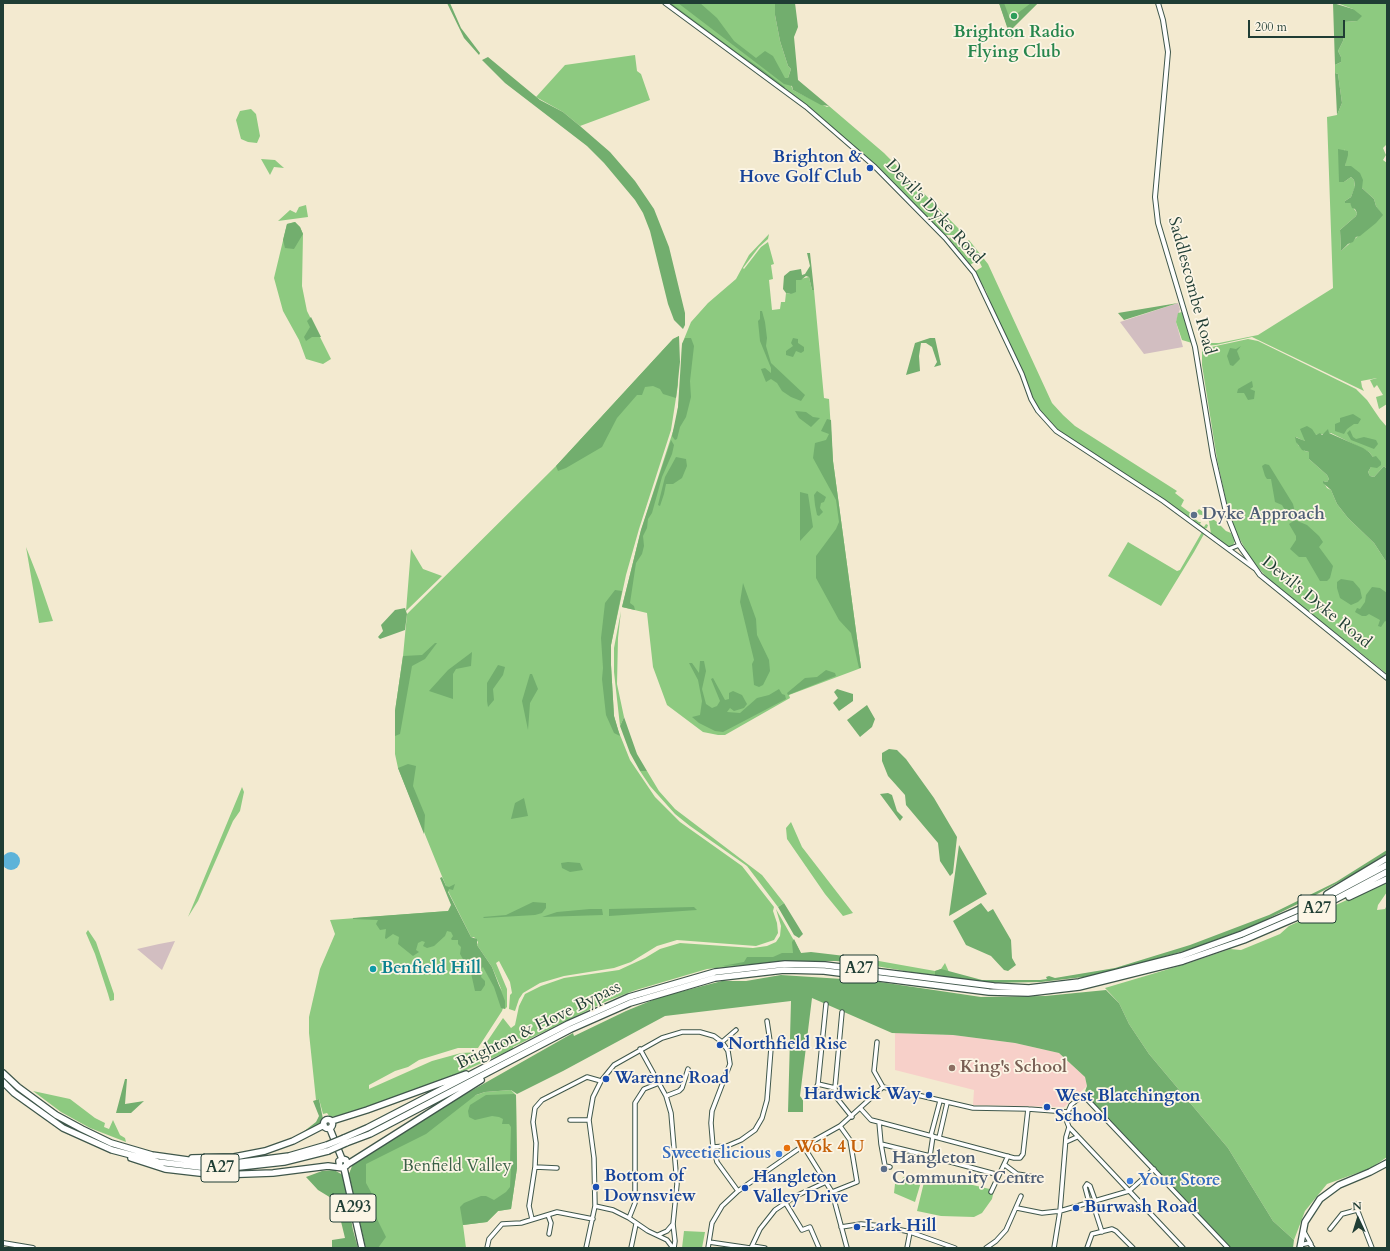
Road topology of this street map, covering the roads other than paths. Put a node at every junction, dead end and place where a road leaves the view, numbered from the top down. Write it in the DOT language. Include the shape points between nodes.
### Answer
graph roads {
  1 [pos="665,3"];
  2 [pos="1158,3"];
  3 [pos="1239,545"];
  4 [pos="1228,549"];
  5 [pos="1254,568"];
  6 [pos="1387,678"];
  7 [pos="1387,858"];
  8 [pos="1387,866"];
  9 [pos="1387,872"];
  10 [pos="1387,879"];
  11 [pos="1323,906"];
  12 [pos="1299,910"];
  13 [pos="826,1004"];
  14 [pos="842,1012"];
  15 [pos="767,1021"];
  16 [pos="736,1030"];
  17 [pos="722,1042"];
  18 [pos="877,1042"];
  19 [pos="640,1049"];
  20 [pos="510,1062"];
  21 [pos="488,1066"];
  22 [pos="688,1069"];
  23 [pos="3,1074"];
  24 [pos="600,1081"];
  25 [pos="3,1082"];
  26 [pos="659,1083"];
  27 [pos="818,1084"];
  28 [pos="834,1088"];
  29 [pos="883,1088"];
  30 [pos="814,1092"];
  31 [pos="666,1096"];
  32 [pos="940,1102"];
  33 [pos="947,1104"];
  34 [pos="860,1109"];
  35 [pos="1028,1109"];
  36 [pos="1068,1112"];
  37 [pos="852,1117"];
  38 [pos="570,1120"];
  39 [pos="589,1120"];
  40 [pos="332,1121"];
  41 [pos="879,1122"];
  42 [pos="324,1124"];
  43 [pos="840,1126"];
  44 [pos="1069,1127"];
  45 [pos="330,1129"];
  46 [pos="932,1136"];
  47 [pos="1077,1137"];
  48 [pos="939,1138"];
  49 [pos="345,1141"];
  50 [pos="1066,1142"];
  51 [pos="881,1144"];
  52 [pos="712,1147"];
  53 [pos="804,1147"];
  54 [pos="327,1148"];
  55 [pos="112,1150"];
  56 [pos="152,1154"];
  57 [pos="1008,1156"];
  58 [pos="932,1157"];
  59 [pos="1387,1163"];
  60 [pos="535,1166"];
  61 [pos="1005,1166"];
  62 [pos="344,1167"];
  63 [pos="890,1167"];
  64 [pos="557,1168"];
  65 [pos="1154,1169"];
  66 [pos="999,1175"];
  67 [pos="1030,1176"];
  68 [pos="826,1182"];
  69 [pos="738,1191"];
  70 [pos="1129,1191"];
  71 [pos="832,1192"];
  72 [pos="991,1192"];
  73 [pos="1021,1196"];
  74 [pos="1092,1201"];
  75 [pos="785,1202"];
  76 [pos="1355,1204"];
  77 [pos="595,1206"];
  78 [pos="1017,1208"];
  79 [pos="1357,1210"];
  80 [pos="1060,1211"];
  81 [pos="548,1215"];
  82 [pos="629,1218"];
  83 [pos="532,1219"];
  84 [pos="592,1219"];
  85 [pos="636,1224"];
  86 [pos="673,1224"];
  87 [pos="841,1227"];
  88 [pos="1330,1229"];
  89 [pos="1302,1230"];
  90 [pos="910,1232"];
  91 [pos="1102,1232"];
  92 [pos="549,1234"];
  93 [pos="658,1236"];
  94 [pos="3,1242"];
  95 [pos="709,1242"];
  96 [pos="1311,1244"];
  97 [pos="751,1247"];
  98 [pos="1300,1247"];
  99 [pos="30,1248"];
  100 [pos="362,1248"];
  101 [pos="487,1248"];
  102 [pos="586,1248"];
  103 [pos="631,1248"];
  104 [pos="674,1248"];
  105 [pos="708,1248"];
  106 [pos="765,1248"];
  107 [pos="819,1248"];
  108 [pos="847,1248"];
  109 [pos="907,1248"];
  110 [pos="955,1248"];
  111 [pos="986,1248"];
  112 [pos="1054,1248"];
  113 [pos="1087,1248"];
  114 [pos="1133,1248"];
  115 [pos="1183,1248"];
  116 [pos="1228,1248"];
  117 [pos="1313,1248"];
  118 [pos="1372,1248"];
  1 -- 4 [label="street, Devil's Dyke Road" via="806,107 874,166 966,261 981,286 1031,399 1046,422 1067,439 1157,497"];
  2 -- 3 [label="street, Saddlescombe Road" via="1168,52 1155,197 1158,223 1193,337 1219,484 1226,512"];
  3 -- 4 [label="street"];
  3 -- 5 [label="street, Saddlescombe Road"];
  4 -- 5 [label="street, Devil's Dyke Road"];
  5 -- 6 [label="street, Devil's Dyke Road"];
  7 -- 12 [label="main road, A27"];
  8 -- 12 [label="main road, Brighton & Hove Bypass / A27"];
  9 -- 11 [label="main road, Brighton & Hove Bypass / A27"];
  10 -- 11 [label="main road, A27"];
  11 -- 20 [label="main road, Brighton & Hove Bypass / A27" via="1257,935 1190,959 1079,987 1028,993 989,992 824,971 784,970 715,978 630,1003 571,1029"];
  12 -- 21 [label="main road, Brighton & Hove Bypass / A27" via="1182,956 1079,982 1029,988 967,984 825,965 777,965 715,972 629,997 568,1024"];
  13 -- 27 [label="street"];
  14 -- 28 [label="street"];
  15 -- 52 [label="street" via="771,1048 767,1100 762,1118 755,1130 741,1140 727,1146"];
  16 -- 17 [label="street"];
  17 -- 19 [label="street" via="714,1036 700,1032 682,1032"];
  17 -- 52 [label="street" via="728,1051 730,1064 712,1111"];
  18 -- 29 [label="street" via="874,1071"];
  19 -- 24 [label="street" via="614,1065"];
  19 -- 26 [label="street"];
  20 -- 49 [label="main road, Brighton & Hove Bypass / A27" via="370,1134"];
  20 -- 62 [label="main road, A27"];
  21 -- 40 [label="main road, A27"];
  21 -- 49 [label="main road, Brighton & Hove Bypass / A27"];
  22 -- 31 [label="street" via="680,1091"];
  23 -- 56 [label="main road, Brighton & Hove Bypass / A27" via="56,1115 111,1143"];
  24 -- 39 [label="street" via="593,1097"];
  24 -- 60 [label="street" via="587,1077 542,1100 535,1108"];
  25 -- 55 [label="main road, Brighton & Hove Bypass / A27" via="14,1093 63,1128"];
  26 -- 31 [label="street"];
  26 -- 82 [label="street" via="644,1089 635,1103 636,1204"];
  27 -- 28 [label="street"];
  27 -- 30 [label="street"];
  28 -- 37 [label="street" via="836,1097"];
  29 -- 32 [label="street"];
  29 -- 34 [label="street"];
  31 -- 86 [label="street" via="671,1113 677,1184"];
  32 -- 33 [label="street"];
  32 -- 46 [label="street"];
  33 -- 35 [label="street" via="974,1108"];
  33 -- 48 [label="street"];
  34 -- 37 [label="street"];
  34 -- 41 [label="street" via="871,1120"];
  35 -- 36 [label="street"];
  35 -- 57 [label="street" via="1023,1154 1020,1158"];
  36 -- 44 [label="street"];
  36 -- 65 [label="street" via="1071,1105 1083,1095"];
  37 -- 43 [label="street"];
  38 -- 39 [label="street"];
  39 -- 77 [label="street" via="594,1158"];
  40 -- 42 [label="main road" via="326,1120"];
  40 -- 45 [label="main road" via="333,1126"];
  41 -- 46 [label="street"];
  41 -- 51 [label="street"];
  42 -- 45 [label="main road"];
  42 -- 56 [label="main road, A27" via="287,1144 242,1156 208,1158"];
  43 -- 53 [label="street"];
  43 -- 71 [label="street" via="850,1140 857,1182"];
  44 -- 47 [label="street"];
  44 -- 50 [label="street"];
  45 -- 62 [label="main road" via="342,1159 338,1163"];
  46 -- 48 [label="street"];
  46 -- 51 [label="street" via="930,1156"];
  47 -- 50 [label="street"];
  47 -- 70 [label="street"];
  48 -- 57 [label="street"];
  49 -- 54 [label="main road, Brighton & Hove Bypass / A27, bridge"];
  50 -- 80 [label="street"];
  51 -- 63 [label="street" via="885,1166"];
  52 -- 69 [label="street" via="717,1162"];
  53 -- 68 [label="street"];
  53 -- 69 [label="street"];
  54 -- 55 [label="main road, Brighton & Hove Bypass / A27" via="284,1162 230,1168 158,1162"];
  54 -- 56 [label="main road, Brighton & Hove Bypass / A27" via="235,1163 210,1163"];
  55 -- 62 [label="main road, A27" via="165,1169 217,1175 273,1173 330,1165"];
  57 -- 61 [label="street"];
  58 -- 66 [label="street"];
  59 -- 89 [label="main road" via="1327,1192 1310,1211"];
  60 -- 64 [label="street"];
  60 -- 83 [label="street" via="530,1206"];
  61 -- 66 [label="street"];
  61 -- 67 [label="street" via="1017,1174"];
  62 -- 100 [label="main road, A293"];
  65 -- 70 [label="street"];
  65 -- 116 [label="street"];
  66 -- 72 [label="street"];
  68 -- 71 [label="street"];
  68 -- 75 [label="street"];
  69 -- 95 [label="street" via="722,1206 712,1222"];
  70 -- 74 [label="street"];
  70 -- 115 [label="street"];
  71 -- 87 [label="street"];
  73 -- 78 [label="street"];
  74 -- 80 [label="street"];
  74 -- 91 [label="street"];
  75 -- 97 [label="street" via="767,1219"];
  75 -- 107 [label="street" via="802,1230 810,1227"];
  76 -- 79 [label="street"];
  77 -- 82 [label="street" via="613,1210"];
  77 -- 84 [label="street"];
  78 -- 80 [label="street" via="1042,1213"];
  78 -- 111 [label="street" via="1006,1230"];
  79 -- 88 [label="street" via="1342,1214"];
  79 -- 118 [label="street"];
  80 -- 112 [label="street"];
  81 -- 83 [label="street"];
  81 -- 84 [label="street" via="557,1212"];
  81 -- 92 [label="street" via="551,1223"];
  82 -- 85 [label="street"];
  83 -- 101 [label="street" via="502,1224 489,1239"];
  84 -- 102 [label="street"];
  85 -- 93 [label="street"];
  85 -- 103 [label="street"];
  86 -- 93 [label="street"];
  86 -- 104 [label="street"];
  87 -- 90 [label="street" via="860,1224"];
  87 -- 108 [label="street"];
  89 -- 96 [label="street" via="1306,1232"];
  89 -- 98 [label="main road"];
  90 -- 109 [label="street"];
  90 -- 110 [label="street"];
  91 -- 113 [label="street" via="1090,1236"];
  91 -- 114 [label="street" via="1112,1229 1116,1231"];
  93 -- 104 [label="street" via="667,1240"];
  94 -- 99 [label="street"];
  95 -- 97 [label="street"];
  95 -- 105 [label="street"];
  96 -- 98 [label="street"];
  96 -- 117 [label="street"];
  97 -- 106 [label="street"];
}
